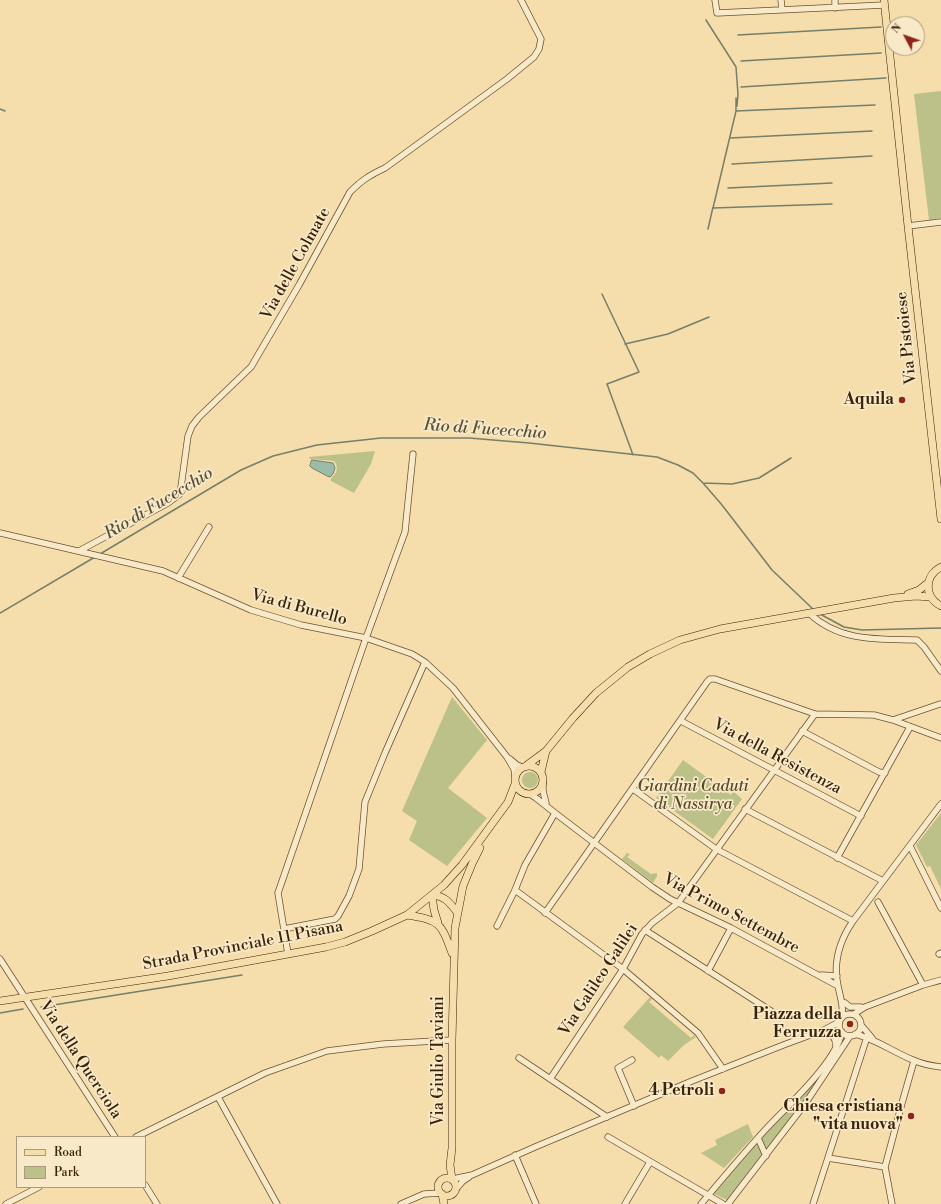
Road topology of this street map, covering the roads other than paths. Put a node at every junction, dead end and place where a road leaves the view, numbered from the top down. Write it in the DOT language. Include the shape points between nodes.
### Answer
graph roads {
  1 [pos="521,0"];
  2 [pos="715,0"];
  3 [pos="781,0"];
  4 [pos="834,0"];
  5 [pos="884,2"];
  6 [pos="835,8"];
  7 [pos="782,10"];
  8 [pos="941,222"];
  9 [pos="908,226"];
  10 [pos="413,454"];
  11 [pos="940,510"];
  12 [pos="941,519"];
  13 [pos="208,527"];
  14 [pos="0,533"];
  15 [pos="79,551"];
  16 [pos="941,560"];
  17 [pos="939,568"];
  18 [pos="178,578"];
  19 [pos="928,583"];
  20 [pos="930,597"];
  21 [pos="894,598"];
  22 [pos="941,606"];
  23 [pos="807,613"];
  24 [pos="366,638"];
  25 [pos="425,662"];
  26 [pos="941,671"];
  27 [pos="940,704"];
  28 [pos="815,714"];
  29 [pos="893,720"];
  30 [pos="681,721"];
  31 [pos="910,727"];
  32 [pos="802,731"];
  33 [pos="941,738"];
  34 [pos="546,751"];
  35 [pos="506,757"];
  36 [pos="525,766"];
  37 [pos="774,770"];
  38 [pos="541,772"];
  39 [pos="885,773"];
  40 [pos="515,775"];
  41 [pos="543,781"];
  42 [pos="515,784"];
  43 [pos="633,789"];
  44 [pos="528,794"];
  45 [pos="508,802"];
  46 [pos="941,804"];
  47 [pos="547,806"];
  48 [pos="745,809"];
  49 [pos="554,813"];
  50 [pos="861,816"];
  51 [pos="488,830"];
  52 [pos="594,843"];
  53 [pos="910,846"];
  54 [pos="716,850"];
  55 [pos="837,858"];
  56 [pos="883,881"];
  57 [pos="515,890"];
  58 [pos="432,895"];
  59 [pos="678,902"];
  60 [pos="878,902"];
  61 [pos="941,908"];
  62 [pos="458,912"];
  63 [pos="545,913"];
  64 [pos="407,915"];
  65 [pos="853,921"];
  66 [pos="438,923"];
  67 [pos="497,926"];
  68 [pos="731,928"];
  69 [pos="284,929"];
  70 [pos="645,930"];
  71 [pos="288,954"];
  72 [pos="454,957"];
  73 [pos="0,959"];
  74 [pos="623,969"];
  75 [pos="708,971"];
  76 [pos="820,975"];
  77 [pos="837,976"];
  78 [pos="941,980"];
  79 [pos="923,985"];
  80 [pos="838,986"];
  81 [pos="840,993"];
  82 [pos="24,997"];
  83 [pos="0,1001"];
  84 [pos="845,1003"];
  85 [pos="865,1007"];
  86 [pos="770,1011"];
  87 [pos="852,1014"];
  88 [pos="859,1018"];
  89 [pos="841,1020"];
  90 [pos="861,1025"];
  91 [pos="824,1030"];
  92 [pos="841,1031"];
  93 [pos="853,1035"];
  94 [pos="866,1037"];
  95 [pos="452,1040"];
  96 [pos="874,1040"];
  97 [pos="836,1047"];
  98 [pos="519,1058"];
  99 [pos="632,1060"];
  100 [pos="914,1061"];
  101 [pos="941,1067"];
  102 [pos="723,1069"];
  103 [pos="550,1079"];
  104 [pos="218,1097"];
  105 [pos="634,1106"];
  106 [pos="607,1117"];
  107 [pos="114,1136"];
  108 [pos="138,1136"];
  109 [pos="608,1137"];
  110 [pos="758,1138"];
  111 [pos="515,1156"];
  112 [pos="766,1156"];
  113 [pos="828,1158"];
  114 [pos="650,1162"];
  115 [pos="450,1165"];
  116 [pos="885,1167"];
  117 [pos="472,1175"];
  118 [pos="452,1179"];
  119 [pos="441,1180"];
  120 [pos="146,1187"];
  121 [pos="37,1188"];
  122 [pos="453,1192"];
  123 [pos="441,1194"];
  124 [pos="708,1196"];
  125 [pos="6,1204"];
  126 [pos="156,1204"];
  127 [pos="277,1204"];
  128 [pos="401,1204"];
  129 [pos="444,1204"];
  130 [pos="536,1204"];
  131 [pos="625,1204"];
  132 [pos="701,1204"];
  133 [pos="723,1204"];
  134 [pos="728,1204"];
  135 [pos="813,1204"];
  136 [pos="892,1204"];
  1 -- 15 [label="street, Via delle Colmate" via="541,39 534,57 385,168 368,176 350,192 251,367 192,426 188,436 180,494"];
  2 -- 7 [label="street" via="717,13"];
  3 -- 7 [label="street"];
  4 -- 6 [label="street"];
  5 -- 6 [label="street"];
  5 -- 9 [label="main road, Via Pistoiese"];
  6 -- 7 [label="street"];
  8 -- 9 [label="street"];
  9 -- 11 [label="main road, Via Pistoiese"];
  10 -- 24 [label="street" via="405,532"];
  11 -- 12 [label="main road, Via Pistoiese"];
  13 -- 18 [label="street"];
  14 -- 15 [label="street, Via di Burello"];
  15 -- 18 [label="street, Via di Burello" via="163,571"];
  16 -- 17 [label="main road"];
  17 -- 19 [label="main road"];
  18 -- 24 [label="street, Via di Burello" via="246,608 276,618"];
  19 -- 20 [label="main road"];
  19 -- 21 [label="main road" via="919,590"];
  20 -- 21 [label="main road"];
  20 -- 22 [label="main road"];
  21 -- 23 [label="main road"];
  23 -- 26 [label="street" via="843,634 917,640"];
  23 -- 34 [label="main road" via="700,634 650,654 628,667 596,693"];
  24 -- 25 [label="street, Via di Burello" via="412,654"];
  24 -- 69 [label="street" via="278,893"];
  25 -- 35 [label="street, Via di Burello" via="453,688"];
  25 -- 69 [label="street" via="365,802 359,868 349,896 335,919"];
  27 -- 29 [label="street"];
  28 -- 29 [label="street" via="874,714"];
  28 -- 30 [label="street" via="712,679 707,682"];
  28 -- 32 [label="street, Via Galileo Galilei"];
  29 -- 31 [label="street"];
  30 -- 37 [label="street, Via della Resistenza"];
  30 -- 43 [label="street"];
  31 -- 33 [label="street"];
  31 -- 39 [label="street"];
  32 -- 37 [label="street, Via Galileo Galilei"];
  32 -- 39 [label="street"];
  34 -- 36 [label="main road"];
  34 -- 38 [label="main road"];
  35 -- 36 [label="street, Via di Burello" via="517,765"];
  35 -- 40 [label="street, Via di Burello"];
  36 -- 38 [label="main road" via="535,766"];
  36 -- 40 [label="main road"];
  37 -- 48 [label="street, Via Galileo Galilei"];
  37 -- 50 [label="street, Via della Resistenza"];
  38 -- 41 [label="main road"];
  39 -- 50 [label="street"];
  40 -- 42 [label="main road, Strada Provinciale 11 Pisana"];
  41 -- 44 [label="main road" via="540,789"];
  41 -- 47 [label="street" via="543,798"];
  42 -- 44 [label="main road" via="519,790"];
  42 -- 45 [label="main road, Strada Provinciale 11 Pisana"];
  43 -- 52 [label="street"];
  43 -- 54 [label="street"];
  44 -- 45 [label="main road" via="520,795"];
  44 -- 47 [label="street"];
  45 -- 51 [label="main road, Strada Provinciale 11 Pisana"];
  46 -- 53 [label="street"];
  47 -- 49 [label="street"];
  48 -- 54 [label="street, Via Galileo Galilei"];
  48 -- 55 [label="street"];
  49 -- 52 [label="street"];
  49 -- 57 [label="street" via="525,865"];
  50 -- 55 [label="street"];
  51 -- 58 [label="main road, Strada Provinciale 11 Pisana" via="462,865"];
  51 -- 62 [label="main road, Via Giulio Taviani" via="472,864"];
  52 -- 59 [label="street, Via Primo Settembre" via="654,888"];
  52 -- 63 [label="street"];
  53 -- 56 [label="street"];
  53 -- 61 [label="street"];
  54 -- 59 [label="street, Via Galileo Galilei"];
  54 -- 65 [label="street"];
  55 -- 56 [label="street"];
  56 -- 65 [label="street"];
  57 -- 63 [label="street"];
  57 -- 67 [label="street"];
  58 -- 62 [label="main road" via="446,899"];
  58 -- 64 [label="main road, Strada Provinciale 11 Pisana"];
  58 -- 66 [label="main road, Via Giulio Taviani"];
  59 -- 68 [label="street, Via Primo Settembre"];
  59 -- 70 [label="street, Via Galileo Galilei"];
  60 -- 79 [label="street"];
  62 -- 72 [label="main road, Via Giulio Taviani"];
  63 -- 74 [label="street"];
  64 -- 66 [label="main road" via="424,917"];
  64 -- 71 [label="main road, Strada Provinciale 11 Pisana" via="345,942"];
  65 -- 77 [label="street" via="840,946"];
  66 -- 72 [label="main road, Via Giulio Taviani"];
  68 -- 75 [label="street"];
  68 -- 76 [label="street, Via Primo Settembre"];
  69 -- 71 [label="street"];
  70 -- 74 [label="street, Via Galileo Galilei"];
  70 -- 75 [label="street"];
  71 -- 82 [label="main road, Strada Provinciale 11 Pisana" via="168,976"];
  72 -- 95 [label="main road, Via Giulio Taviani"];
  73 -- 82 [label="street, Via della Querciola"];
  74 -- 102 [label="street" via="698,1033"];
  74 -- 103 [label="street, Via Galileo Galilei"];
  75 -- 86 [label="street"];
  76 -- 77 [label="street, Via Primo Settembre"];
  76 -- 80 [label="street, Via Primo Settembre"];
  77 -- 80 [label="street"];
  78 -- 79 [label="street"];
  79 -- 85 [label="street"];
  80 -- 81 [label="street"];
  81 -- 84 [label="street"];
  81 -- 89 [label="street" via="843,1010"];
  82 -- 83 [label="main road, Strada Provinciale 11 Pisana"];
  82 -- 107 [label="street, Via della Querciola"];
  84 -- 85 [label="street" via="855,1008"];
  84 -- 87 [label="street"];
  85 -- 87 [label="street"];
  85 -- 88 [label="street"];
  87 -- 88 [label="street"];
  87 -- 89 [label="street"];
  88 -- 90 [label="street"];
  89 -- 91 [label="street"];
  89 -- 92 [label="street"];
  90 -- 93 [label="street" via="858,1032"];
  90 -- 96 [label="street"];
  91 -- 92 [label="street"];
  91 -- 97 [label="street" via="835,1038"];
  91 -- 102 [label="street"];
  92 -- 93 [label="street"];
  92 -- 97 [label="street" via="841,1038"];
  93 -- 94 [label="street"];
  93 -- 112 [label="street"];
  94 -- 96 [label="street"];
  94 -- 113 [label="street"];
  95 -- 104 [label="street" via="383,1044 327,1051 265,1073"];
  95 -- 115 [label="main road, Via Giulio Taviani"];
  96 -- 100 [label="street"];
  97 -- 110 [label="street" via="817,1075"];
  98 -- 103 [label="street"];
  99 -- 105 [label="street" via="618,1068"];
  100 -- 101 [label="street"];
  100 -- 116 [label="street"];
  102 -- 105 [label="street"];
  103 -- 106 [label="street"];
  104 -- 108 [label="street"];
  104 -- 127 [label="street"];
  105 -- 106 [label="street"];
  106 -- 111 [label="street"];
  109 -- 114 [label="street"];
  110 -- 112 [label="street"];
  110 -- 124 [label="street"];
  111 -- 117 [label="street"];
  111 -- 130 [label="street"];
  112 -- 134 [label="street"];
  113 -- 116 [label="street"];
  113 -- 135 [label="street"];
  114 -- 124 [label="street"];
  114 -- 131 [label="street"];
  115 -- 118 [label="main road, Via Giulio Taviani"];
  115 -- 119 [label="main road, Via Giulio Taviani"];
  116 -- 136 [label="street"];
  117 -- 118 [label="street"];
  117 -- 122 [label="street"];
  118 -- 119 [label="main road"];
  118 -- 122 [label="main road" via="456,1183"];
  119 -- 123 [label="main road" via="438,1186"];
  120 -- 126 [label="street"];
  121 -- 125 [label="street"];
  122 -- 123 [label="main road" via="447,1196"];
  122 -- 129 [label="main road"];
  123 -- 128 [label="street" via="424,1194"];
  123 -- 129 [label="main road"];
  124 -- 132 [label="street"];
  124 -- 133 [label="street"];
}
